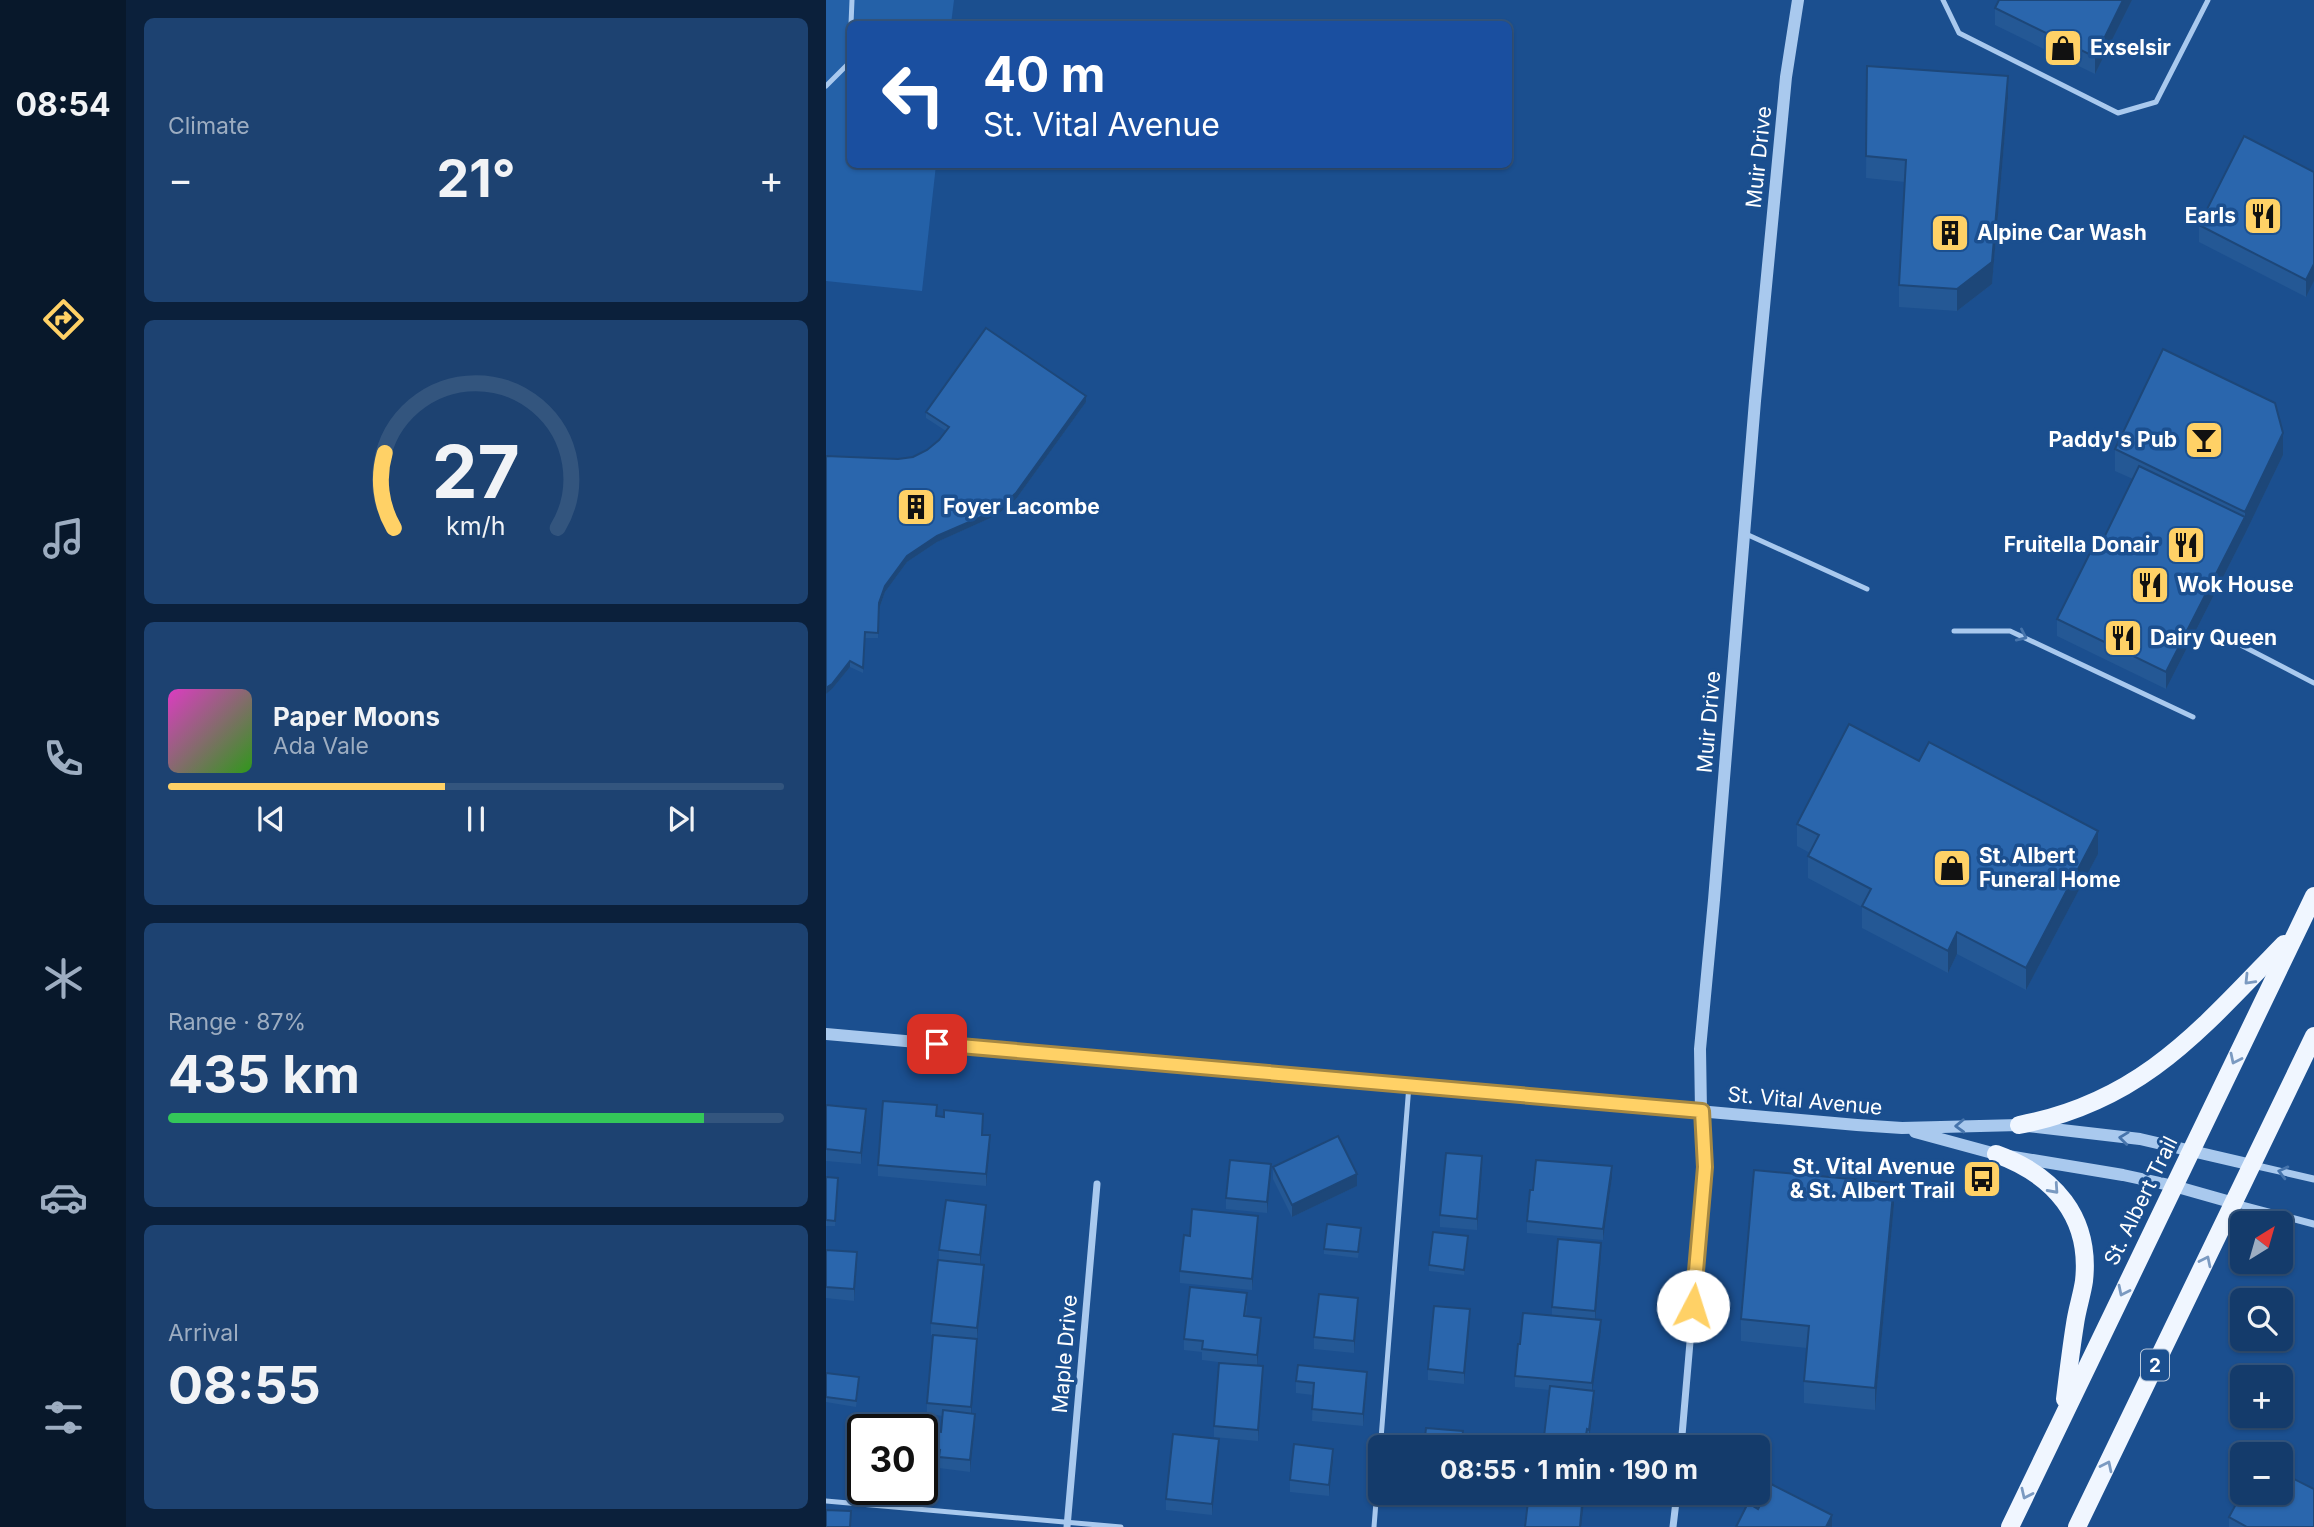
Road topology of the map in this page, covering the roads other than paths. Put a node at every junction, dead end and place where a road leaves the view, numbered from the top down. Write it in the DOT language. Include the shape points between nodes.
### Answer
graph roads {
  1 [pos="852,0"];
  2 [pos="1798,0"];
  3 [pos="1943,0"];
  4 [pos="2208,0"];
  5 [pos="851,21"];
  6 [pos="847,65"];
  7 [pos="826,86"];
  8 [pos="1745,533"];
  9 [pos="1867,589"];
  10 [pos="1955,631"];
  11 [pos="2230,639"];
  12 [pos="2314,683"];
  13 [pos="2193,717"];
  14 [pos="2314,896"];
  15 [pos="2297,932"];
  16 [pos="826,1034"];
  17 [pos="2314,1036"];
  18 [pos="1409,1085"];
  19 [pos="1702,1111"];
  20 [pos="2019,1125"];
  21 [pos="1902,1128"];
  22 [pos="2191,1150"];
  23 [pos="1996,1154"];
  24 [pos="2252,1165"];
  25 [pos="2314,1180"];
  26 [pos="1097,1184"];
  27 [pos="2174,1186"];
  28 [pos="2234,1203"];
  29 [pos="2314,1224"];
  30 [pos="2062,1416"];
  31 [pos="1682,1435"];
  32 [pos="826,1501"];
  33 [pos="1676,1505"];
  34 [pos="1068,1525"];
  35 [pos="1121,1527"];
  36 [pos="1374,1527"];
  37 [pos="1673,1527"];
  38 [pos="2010,1527"];
  39 [pos="2077,1527"];
  1 -- 5 [label="lane"];
  2 -- 8 [label="street, Muir Drive" via="1786,76"];
  3 -- 4 [label="lane" via="1959,33 2118,113 2156,102"];
  6 -- 7 [label="lane"];
  8 -- 9 [label="lane"];
  8 -- 19 [label="street, Muir Drive" via="1700,1049"];
  10 -- 13 [label="lane, one-way" via="2010,631"];
  11 -- 12 [label="lane"];
  14 -- 15 [label="main road, St. Albert Trail"];
  15 -- 20 [label="main road, one-way" via="2203,1028 2145,1076 2085,1108"];
  15 -- 22 [label="main road, St. Albert Trail, one-way"];
  16 -- 18 [label="street, St. Vital Avenue"];
  17 -- 24 [label="main road, 2"];
  18 -- 19 [label="street, St. Vital Avenue"];
  18 -- 36 [label="lane"];
  19 -- 21 [label="street, St. Vital Avenue"];
  19 -- 31 [label="street, Muir Drive" via="1705,1167"];
  20 -- 21 [label="street, St. Vital Avenue, one-way"];
  22 -- 20 [label="street, St. Vital Avenue, one-way" via="2140,1139"];
  21 -- 23 [label="street, St. Vital Avenue"];
  22 -- 24 [label="street, St. Vital Avenue"];
  22 -- 27 [label="main road, St. Albert Trail"];
  23 -- 27 [label="street, St. Vital Avenue"];
  23 -- 30 [label="main road, one-way" via="2035,1171 2051,1184 2082,1239 2084,1283"];
  25 -- 24 [label="street, one-way"];
  24 -- 28 [label="main road, 2"];
  26 -- 34 [label="street, Maple Drive"];
  27 -- 28 [label="street, St. Vital Avenue"];
  27 -- 30 [label="main road, St. Albert Trail, one-way"];
  28 -- 29 [label="street"];
  39 -- 28 [label="main road, 2, one-way"];
  30 -- 38 [label="main road, St. Albert Trail, one-way"];
  32 -- 34 [label="lane"];
  33 -- 37 [label="street"];
  34 -- 35 [label="lane"];
}
